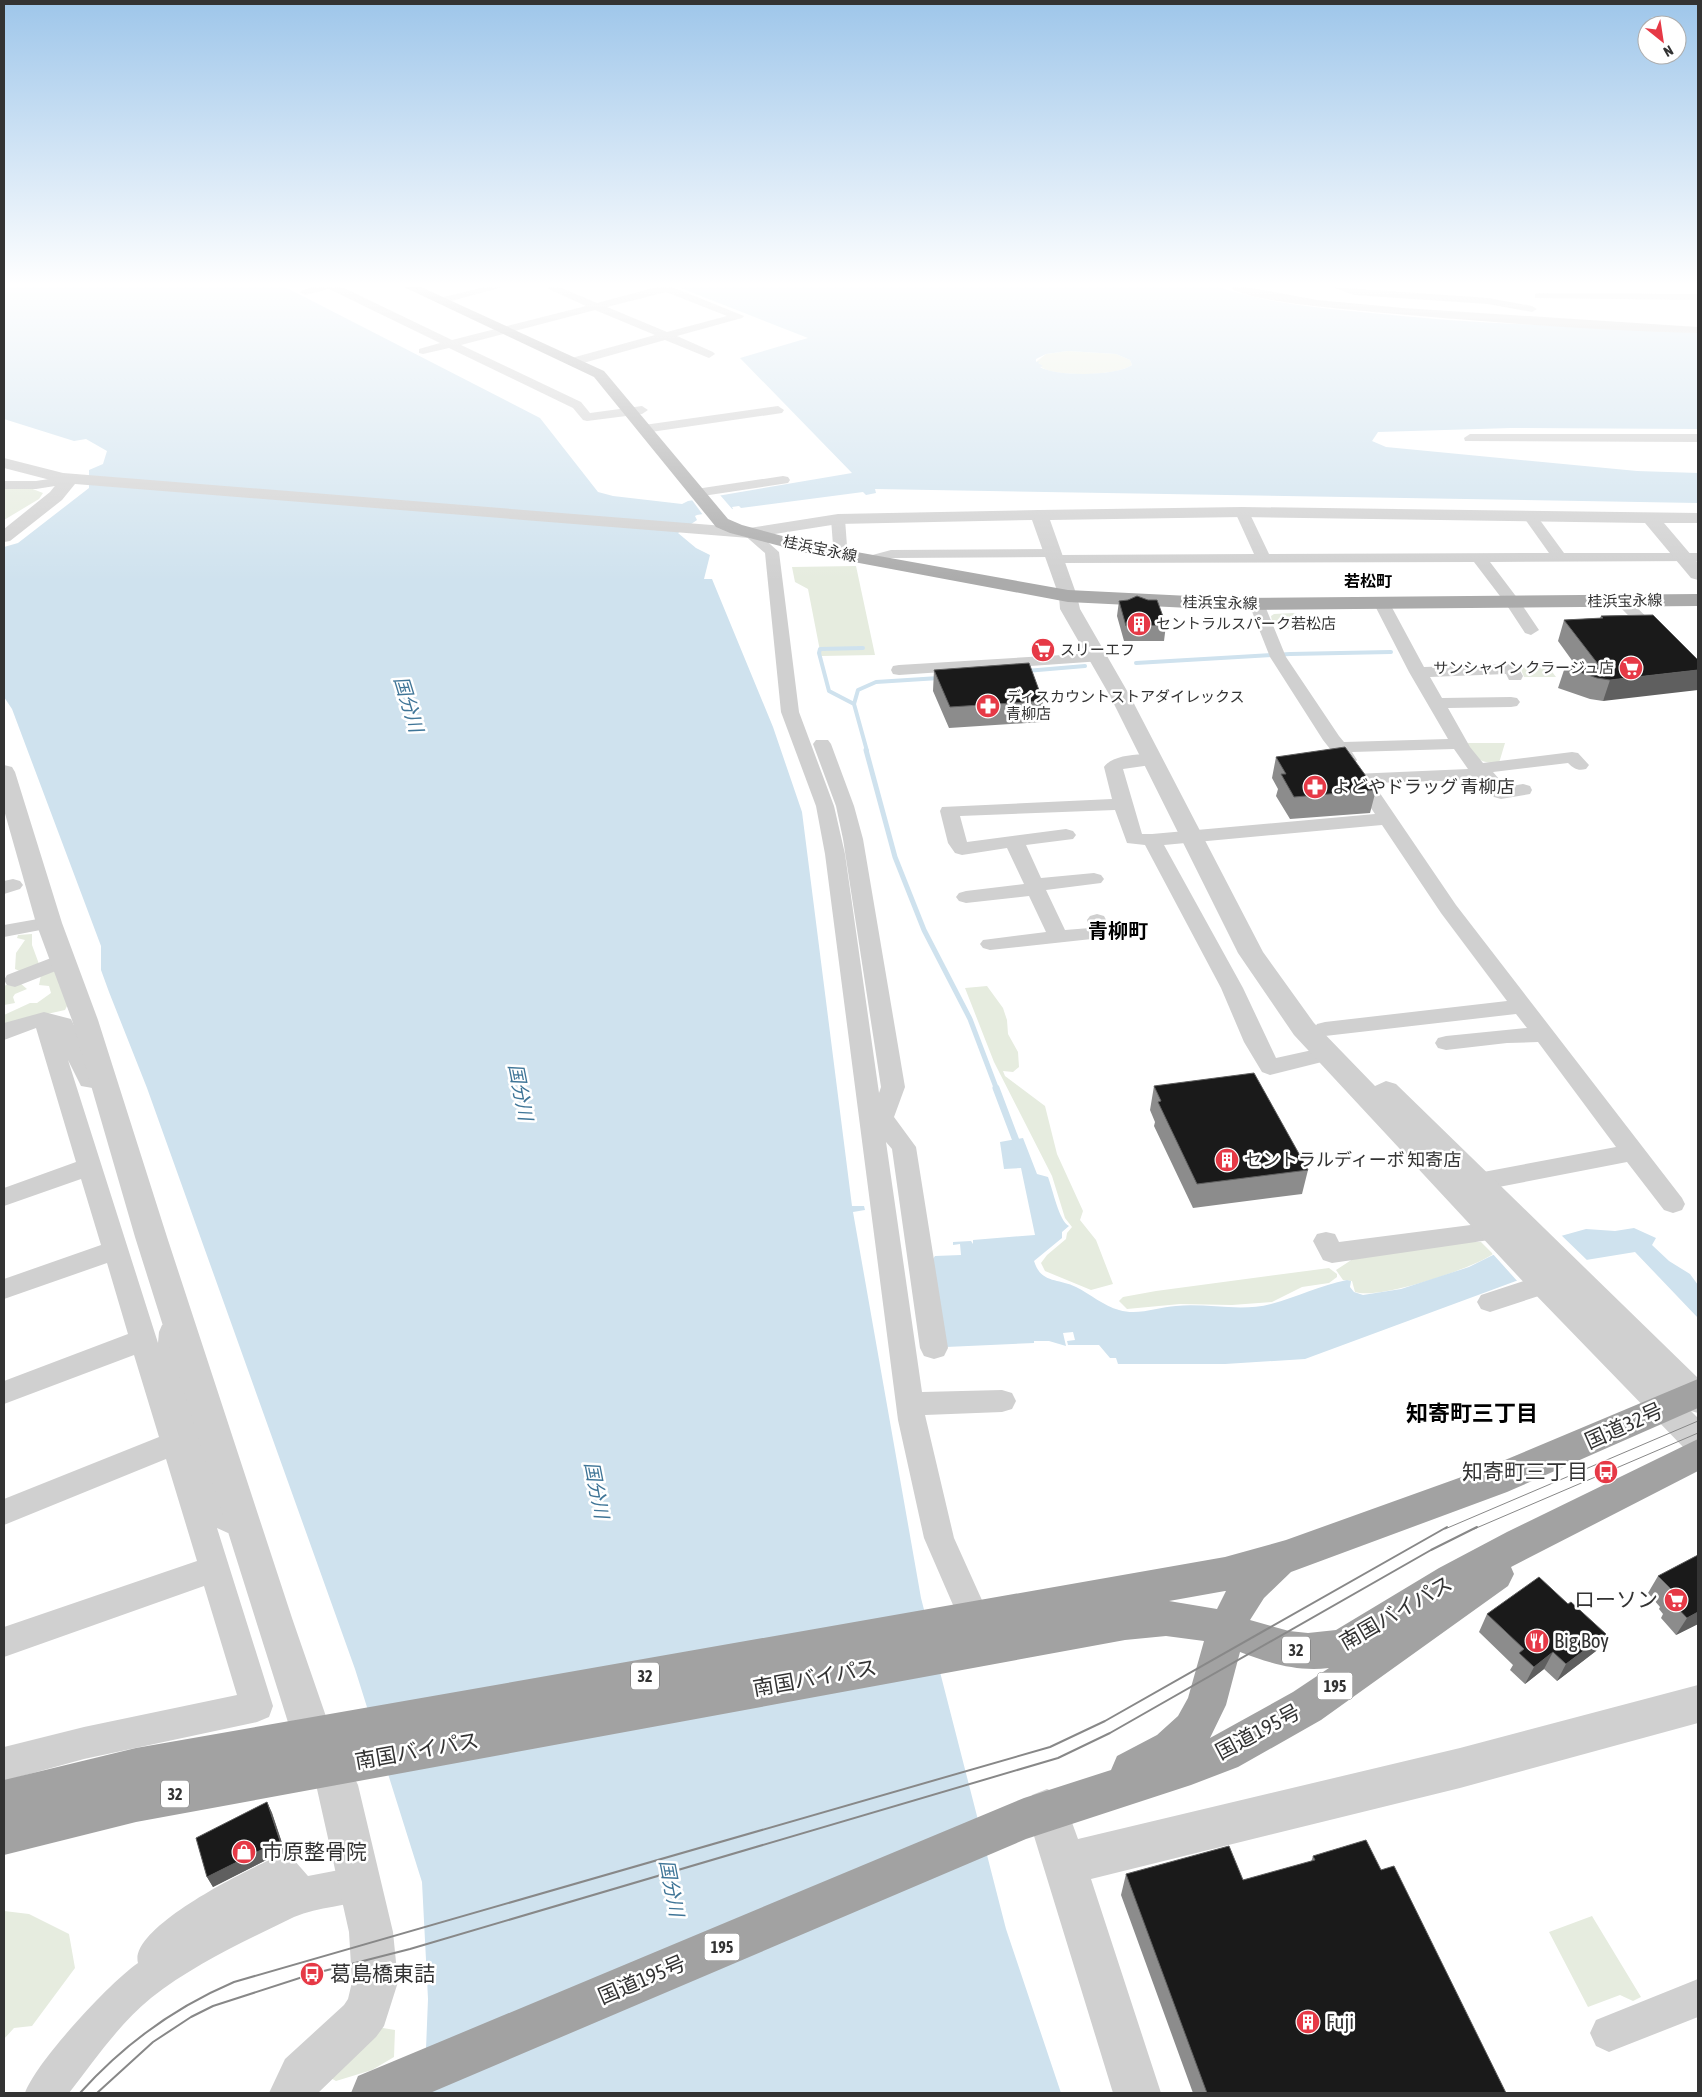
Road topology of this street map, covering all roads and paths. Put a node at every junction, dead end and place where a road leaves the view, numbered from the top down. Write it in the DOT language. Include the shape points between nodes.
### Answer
graph roads {
  1 [pos="534,385"];
  2 [pos="611,385"];
  3 [pos="635,410"];
  4 [pos="778,410"];
  5 [pos="650,428"];
  6 [pos="1470,438"];
  7 [pos="1698,438"];
  8 [pos="4,463"];
  9 [pos="20,469"];
  10 [pos="4,479"];
  11 [pos="76,479"];
  12 [pos="783,480"];
  13 [pos="50,483"];
  14 [pos="4,485"];
  15 [pos="703,494"];
  16 [pos="1242,512"];
  17 [pos="1039,515"];
  18 [pos="1529,515"];
  19 [pos="1650,517"];
  20 [pos="1698,518"];
  21 [pos="838,519"];
  22 [pos="749,533"];
  23 [pos="4,537"];
  24 [pos="833,553"];
  25 [pos="1054,556"];
  26 [pos="1478,557"];
  27 [pos="1559,557"];
  28 [pos="1691,557"];
  29 [pos="1263,558"];
  30 [pos="870,560"];
  31 [pos="1698,574"];
  32 [pos="1068,596"];
  33 [pos="1698,600"];
  34 [pos="1622,601"];
  35 [pos="1381,602"];
  36 [pos="1513,602"];
  37 [pos="1257,604"];
  38 [pos="1531,630"];
  39 [pos="1096,658"];
  40 [pos="899,670"];
  41 [pos="1417,672"];
  42 [pos="1515,676"];
  43 [pos="1698,676"];
  44 [pos="1511,702"];
  45 [pos="1438,703"];
  46 [pos="822,744"];
  47 [pos="1459,744"];
  48 [pos="1340,747"];
  49 [pos="1152,760"];
  50 [pos="1580,765"];
  51 [pos="1480,771"];
  52 [pos="1360,778"];
  53 [pos="5,782"];
  54 [pos="1523,790"];
  55 [pos="1123,804"];
  56 [pos="1388,819"];
  57 [pos="1198,834"];
  58 [pos="1066,835"];
  59 [pos="1152,840"];
  60 [pos="1014,841"];
  61 [pos="1094,880"];
  62 [pos="1035,887"];
  63 [pos="966,897"];
  64 [pos="1097,920"];
  65 [pos="49,923"];
  66 [pos="6,931"];
  67 [pos="1058,938"];
  68 [pos="990,944"];
  69 [pos="64,960"];
  70 [pos="15,980"];
  71 [pos="1522,1006"];
  72 [pos="44,1019"];
  73 [pos="1325,1029"];
  74 [pos="4,1033"];
  75 [pos="1544,1035"];
  76 [pos="1446,1043"];
  77 [pos="1326,1054"];
  78 [pos="104,1082"];
  79 [pos="876,1117"];
  80 [pos="1633,1152"];
  81 [pos="89,1167"];
  82 [pos="1478,1182"];
  83 [pos="4,1197"];
  84 [pos="1673,1204"];
  85 [pos="1508,1233"];
  86 [pos="1326,1241"];
  87 [pos="115,1250"];
  88 [pos="1552,1278"];
  89 [pos="4,1289"];
  90 [pos="172,1298"];
  91 [pos="1490,1302"];
  92 [pos="143,1340"];
  93 [pos="934,1348"];
  94 [pos="4,1393"];
  95 [pos="1689,1399"];
  96 [pos="1002,1401"];
  97 [pos="910,1404"];
  98 [pos="185,1440"];
  99 [pos="1698,1440"];
  100 [pos="1698,1454"];
  101 [pos="1494,1481"];
  102 [pos="1595,1505"];
  103 [pos="4,1512"];
  104 [pos="243,1522"];
  105 [pos="1286,1557"];
  106 [pos="215,1569"];
  107 [pos="966,1630"];
  108 [pos="1225,1631"];
  109 [pos="4,1642"];
  110 [pos="1698,1704"];
  111 [pos="330,1749"];
  112 [pos="4,1764"];
  113 [pos="4,1801"];
  114 [pos="1036,1814"];
  115 [pos="4,1834"];
  116 [pos="1065,1864"];
  117 [pos="360,1884"];
  118 [pos="1698,1998"];
  119 [pos="1609,2033"];
  120 [pos="44,2093"];
  121 [pos="293,2093"];
  122 [pos="375,2093"];
  123 [pos="1137,2093"];
  1 -- 3 [label="street" via="577,406 587,416"];
  2 -- 3 [label="main road, 桂浜宝永線"];
  3 -- 5 [label="main road, 桂浜宝永線"];
  4 -- 5 [label="street"];
  5 -- 15 [label="main road, 桂浜宝永線"];
  6 -- 7 [label="street"];
  8 -- 9 [label="street"];
  9 -- 10 [label="street"];
  9 -- 11 [label="street"];
  10 -- 13 [label="street"];
  11 -- 13 [label="street"];
  11 -- 22 [label="street"];
  11 -- 23 [label="street"];
  12 -- 15 [label="street"];
  13 -- 14 [label="street"];
  15 -- 22 [label="main road, 桂浜宝永線" via="722,523"];
  16 -- 17 [label="street"];
  16 -- 18 [label="street"];
  16 -- 29 [label="street"];
  17 -- 21 [label="street"];
  17 -- 25 [label="street"];
  18 -- 19 [label="street"];
  18 -- 27 [label="street"];
  19 -- 20 [label="street"];
  19 -- 28 [label="street"];
  21 -- 22 [label="street"];
  21 -- 24 [label="street" via="840,546"];
  22 -- 24 [label="main road, 桂浜宝永線"];
  22 -- 79 [label="street" via="772,552 790,712 825,806"];
  24 -- 30 [label="main road, 桂浜宝永線"];
  25 -- 29 [label="street"];
  25 -- 30 [label="street" via="891,554"];
  25 -- 32 [label="street"];
  26 -- 27 [label="street"];
  26 -- 29 [label="street"];
  26 -- 36 [label="street"];
  27 -- 28 [label="street"];
  28 -- 31 [label="street"];
  30 -- 32 [label="main road, 桂浜宝永線"];
  32 -- 37 [label="main road, 桂浜宝永線"];
  32 -- 39 [label="street" via="1070,609"];
  32 -- 57 [label="street" via="1089,610 1121,664"];
  33 -- 34 [label="main road, 桂浜宝永線"];
  34 -- 36 [label="main road, 桂浜宝永線"];
  34 -- 43 [label="street"];
  35 -- 36 [label="main road, 桂浜宝永線"];
  35 -- 37 [label="main road, 桂浜宝永線"];
  35 -- 41 [label="street"];
  36 -- 38 [label="street"];
  37 -- 48 [label="street" via="1277,655 1332,740"];
  39 -- 40 [label="street" via="996,671"];
  39 -- 49 [label="street" via="1120,696"];
  41 -- 42 [label="street" via="1511,669"];
  41 -- 45 [label="street"];
  44 -- 45 [label="street"];
  45 -- 47 [label="street"];
  46 -- 79 [label="street" via="845,806 857,860 893,1087"];
  47 -- 48 [label="street"];
  47 -- 51 [label="street" via="1469,761"];
  48 -- 52 [label="street"];
  49 -- 55 [label="street" via="1120,763 1113,767"];
  49 -- 57 [label="street"];
  50 -- 51 [label="street" via="1572,757"];
  51 -- 52 [label="street" via="1469,775"];
  51 -- 54 [label="street" via="1501,793"];
  52 -- 56 [label="street"];
  53 -- 65 [label="street"];
  55 -- 59 [label="street" via="1134,839"];
  55 -- 60 [label="street" via="946,804 962,849"];
  56 -- 57 [label="street"];
  56 -- 71 [label="street" via="1448,909"];
  57 -- 59 [label="street"];
  57 -- 73 [label="street" via="1270,952"];
  57 -- 77 [label="street" via="1251,953 1292,1013"];
  58 -- 60 [label="street"];
  59 -- 77 [label="street" via="1225,974 1270,1067"];
  60 -- 62 [label="street"];
  61 -- 62 [label="street"];
  62 -- 63 [label="street"];
  62 -- 67 [label="street"];
  64 -- 67 [label="street" via="1102,933"];
  65 -- 66 [label="street"];
  65 -- 69 [label="street"];
  67 -- 68 [label="street"];
  69 -- 70 [label="street"];
  69 -- 78 [label="street"];
  71 -- 73 [label="street"];
  71 -- 75 [label="street"];
  72 -- 74 [label="street"];
  72 -- 78 [label="street" via="63,1024 89,1081"];
  72 -- 81 [label="street"];
  73 -- 82 [label="street"];
  75 -- 76 [label="street"];
  75 -- 80 [label="street"];
  77 -- 85 [label="street"];
  78 -- 90 [label="street"];
  79 -- 93 [label="street" via="904,1147"];
  79 -- 97 [label="street"];
  80 -- 82 [label="street"];
  80 -- 84 [label="street"];
  81 -- 83 [label="street"];
  81 -- 87 [label="street"];
  82 -- 85 [label="street"];
  85 -- 86 [label="street" via="1332,1253"];
  85 -- 88 [label="street"];
  87 -- 89 [label="street"];
  87 -- 92 [label="street"];
  88 -- 91 [label="street"];
  88 -- 95 [label="street"];
  90 -- 98 [label="street" via="171,1350"];
  90 -- 104 [label="street"];
  92 -- 94 [label="street"];
  92 -- 98 [label="street"];
  95 -- 99 [label="street"];
  95 -- 101 [label="highway, 国道32号 / 32"];
  96 -- 97 [label="street"];
  97 -- 107 [label="street" via="939,1538"];
  98 -- 103 [label="street"];
  98 -- 104 [label="street" via="226,1519"];
  98 -- 106 [label="street"];
  100 -- 102 [label="highway, 32"];
  101 -- 105 [label="highway, 南国バイパス / 32"];
  102 -- 108 [label="highway, 南国バイパス / 32" via="1484,1562 1363,1635 1328,1650 1288,1649"];
  102 -- 114 [label="highway, 国道195号 / 195" via="1307,1706 1252,1739 1191,1766"];
  104 -- 111 [label="street"];
  105 -- 107 [label="highway, 南国バイパス / 32"];
  105 -- 108 [label="highway, 国道195号 / 195" via="1254,1580 1234,1608"];
  106 -- 109 [label="street"];
  106 -- 112 [label="street" via="257,1706 84,1743"];
  107 -- 108 [label="highway, 南国バイパス / 32" via="1180,1619"];
  107 -- 111 [label="highway, 南国バイパス / 32"];
  108 -- 114 [label="highway, 国道195号 / 195" via="1207,1702 1192,1730 1181,1741 1155,1759"];
  110 -- 116 [label="street" via="1446,1772"];
  111 -- 113 [label="highway, 南国バイパス / 32" via="136,1768"];
  111 -- 115 [label="highway, 南国バイパス / 32"];
  111 -- 117 [label="street"];
  114 -- 116 [label="street"];
  114 -- 122 [label="highway, 国道195号 / 195"];
  116 -- 123 [label="street"];
  117 -- 120 [label="street" via="302,1895 248,1919 158,1971 137,1986 98,2026"];
  117 -- 121 [label="street" via="374,1959 372,1998 360,2022 302,2076"];
  118 -- 119 [label="street"];
}
